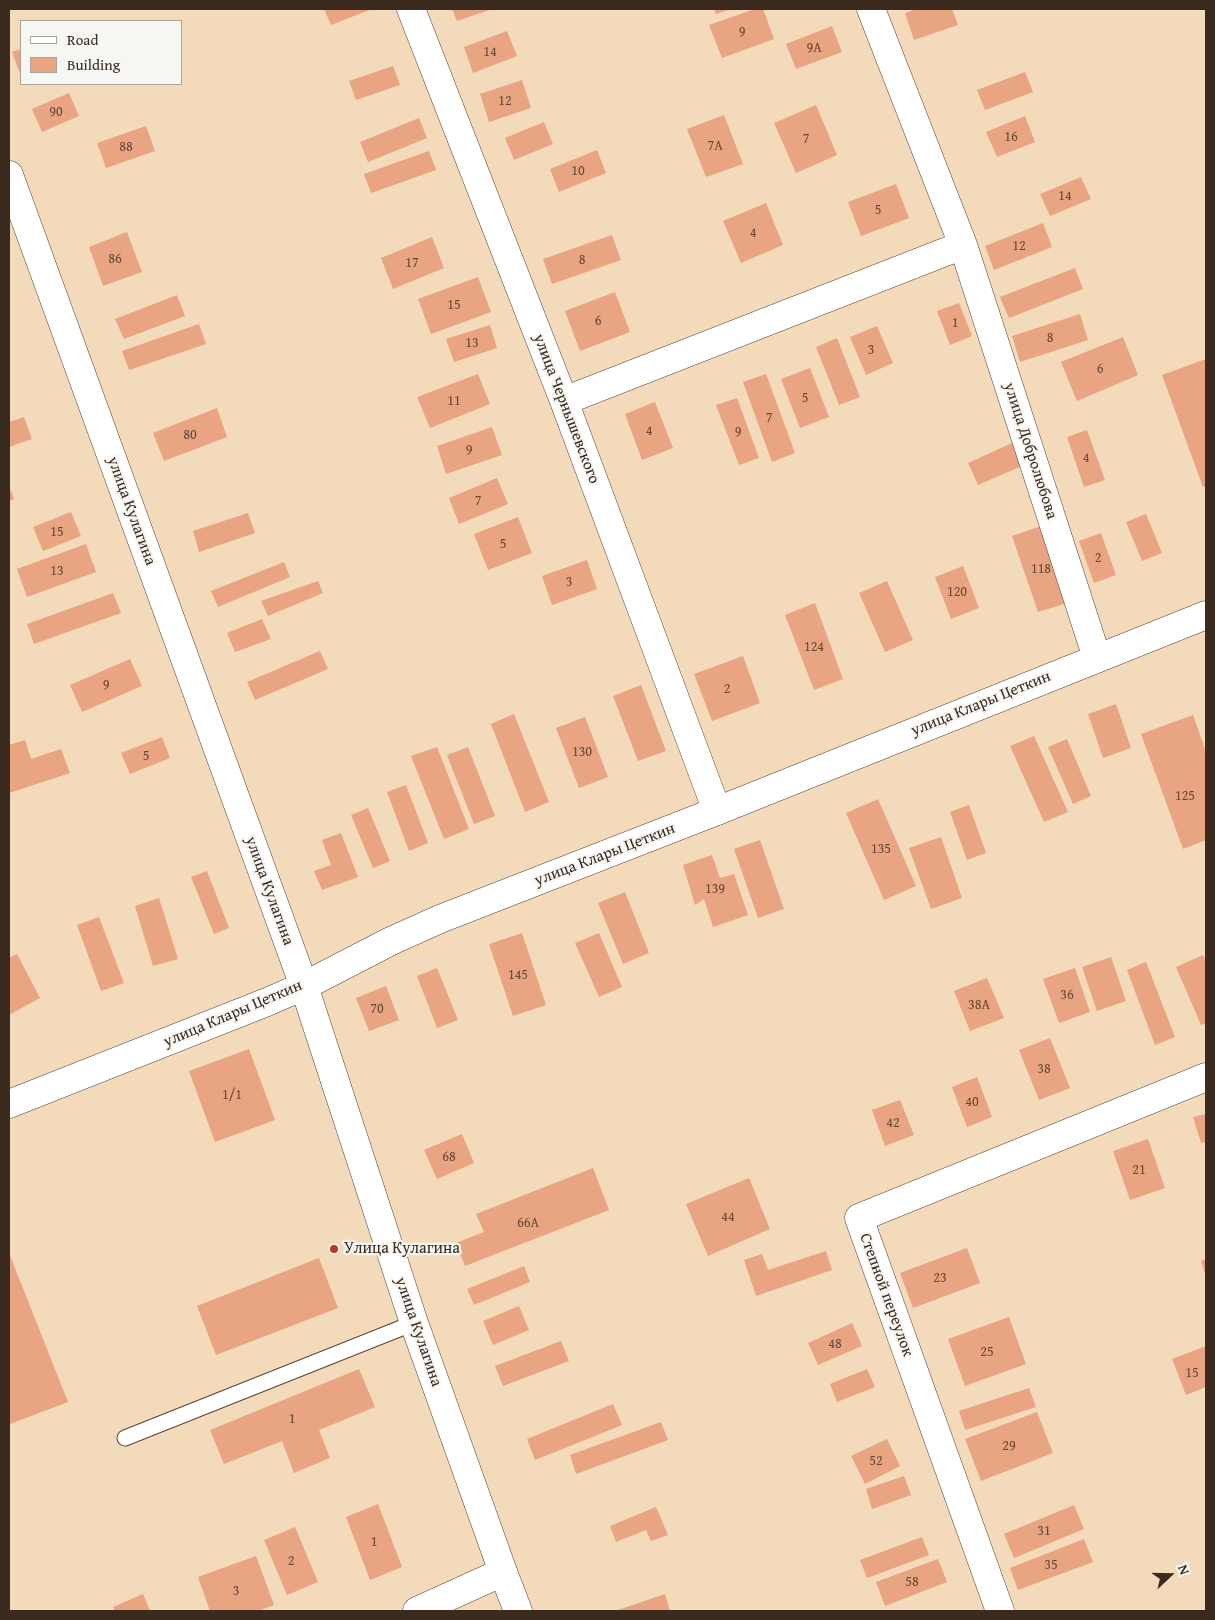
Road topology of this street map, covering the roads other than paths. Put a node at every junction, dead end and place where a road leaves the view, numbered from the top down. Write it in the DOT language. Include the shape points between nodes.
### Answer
graph roads {
  1 [pos="411,9"];
  2 [pos="871,9"];
  3 [pos="9,176"];
  4 [pos="963,245"];
  5 [pos="564,401"];
  6 [pos="1206,615"];
  7 [pos="1097,658"];
  8 [pos="717,811"];
  9 [pos="304,986"];
  10 [pos="1206,1077"];
  11 [pos="9,1104"];
  12 [pos="414,1323"];
  13 [pos="125,1438"];
  14 [pos="503,1572"];
  15 [pos="417,1611"];
  16 [pos="518,1611"];
  17 [pos="1000,1611"];
  1 -- 5 [label="street, улица Чернышевского"];
  2 -- 4 [label="street, улица Добролюбова"];
  3 -- 9 [label="street, улица Кулагина"];
  4 -- 5 [label="street"];
  4 -- 7 [label="street, улица Добролюбова"];
  5 -- 8 [label="street, улица Чернышевского"];
  6 -- 7 [label="street, улица Клары Цеткин"];
  7 -- 8 [label="street, улица Клары Цеткин"];
  8 -- 9 [label="street, улица Клары Цеткин" via="440,919"];
  9 -- 11 [label="street, улица Клары Цеткин"];
  9 -- 12 [label="street, улица Кулагина"];
  10 -- 17 [label="street, Степной переулок" via="859,1218"];
  12 -- 13 [label="lane"];
  12 -- 14 [label="street, улица Кулагина"];
  14 -- 15 [label="street"];
  14 -- 16 [label="street, улица Кулагина"];
}
